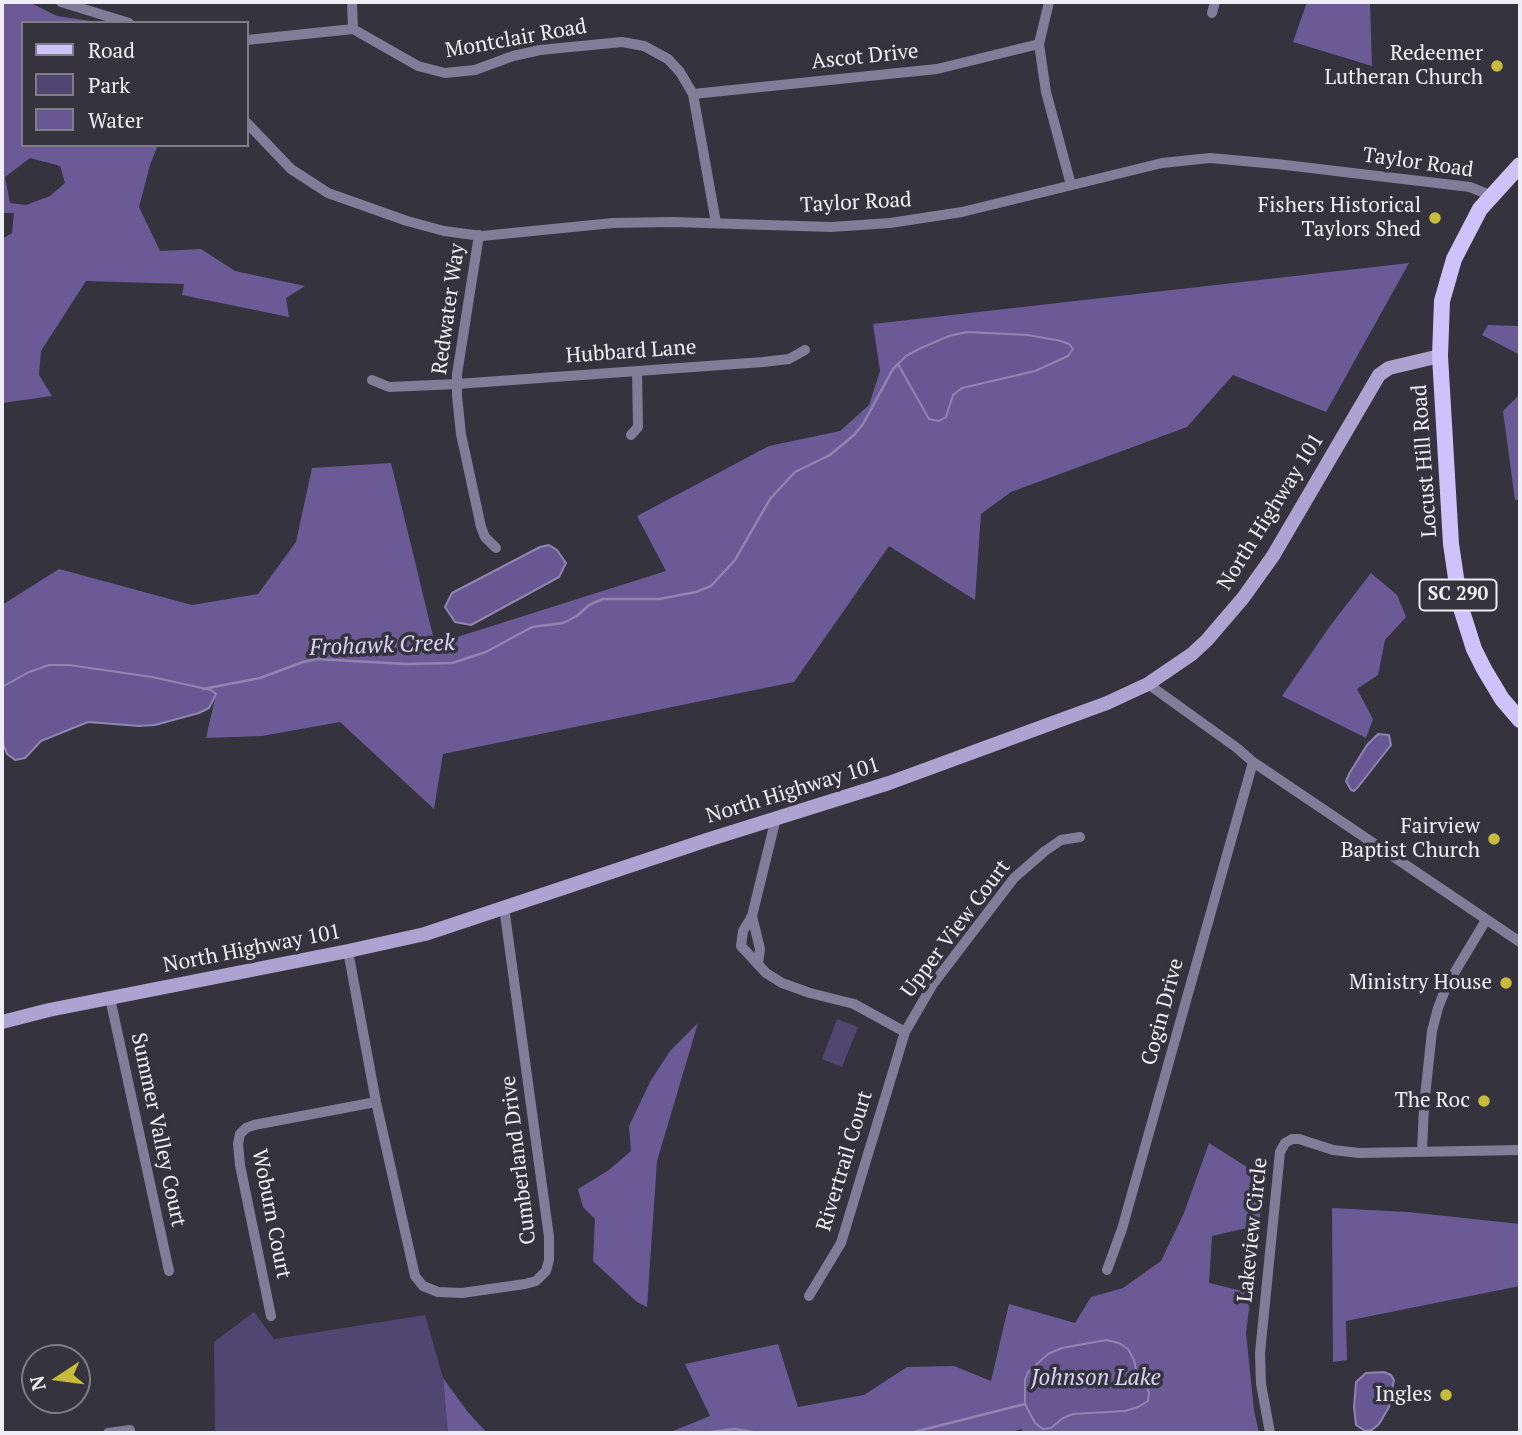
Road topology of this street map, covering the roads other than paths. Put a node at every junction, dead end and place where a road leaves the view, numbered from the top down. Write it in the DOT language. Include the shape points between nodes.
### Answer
graph roads {
  1 [pos="61,2"];
  2 [pos="352,2"];
  3 [pos="1049,2"];
  4 [pos="1215,2"];
  5 [pos="1212,13"];
  6 [pos="123,21"];
  7 [pos="353,29"];
  8 [pos="248,40"];
  9 [pos="1039,44"];
  10 [pos="693,94"];
  11 [pos="248,124"];
  12 [pos="1520,165"];
  13 [pos="1070,185"];
  14 [pos="1492,196"];
  15 [pos="716,223"];
  16 [pos="479,235"];
  17 [pos="805,350"];
  18 [pos="1440,356"];
  19 [pos="637,371"];
  20 [pos="372,380"];
  21 [pos="457,384"];
  22 [pos="631,435"];
  23 [pos="496,548"];
  24 [pos="1148,684"];
  25 [pos="1520,720"];
  26 [pos="1253,762"];
  27 [pos="776,818"];
  28 [pos="1080,837"];
  29 [pos="504,907"];
  30 [pos="752,916"];
  31 [pos="1486,920"];
  32 [pos="1520,942"];
  33 [pos="348,951"];
  34 [pos="758,964"];
  35 [pos="110,998"];
  36 [pos="2,1023"];
  37 [pos="905,1032"];
  38 [pos="376,1102"];
  39 [pos="1520,1150"];
  40 [pos="1422,1152"];
  41 [pos="1107,1270"];
  42 [pos="169,1271"];
  43 [pos="809,1296"];
  44 [pos="271,1317"];
  45 [pos="130,1430"];
  46 [pos="108,1433"];
  47 [pos="1270,1433"];
  1 -- 6 [label="street"];
  2 -- 7 [label="street"];
  3 -- 9 [label="street"];
  4 -- 5 [label="street"];
  7 -- 8 [label="street"];
  7 -- 10 [label="street, Montclair Road" via="418,66 445,73 475,70 540,50 634,43 668,59"];
  9 -- 10 [label="street, Ascot Drive" via="937,69"];
  9 -- 13 [label="street"];
  10 -- 15 [label="street, Montclair Road"];
  11 -- 16 [label="street, Taylor Road" via="292,169 328,193 407,221"];
  12 -- 14 [label="main road, Locust Hill Road"];
  13 -- 14 [label="street, Taylor Road" via="1176,161 1225,159 1470,187"];
  13 -- 15 [label="street, Taylor Road" via="962,212 890,223 831,227"];
  14 -- 18 [label="main road, Locust Hill Road" via="1454,259 1442,301"];
  15 -- 16 [label="street, Taylor Road" via="613,223"];
  16 -- 21 [label="street, Redwater Way"];
  17 -- 19 [label="street, Hubbard Lane" via="789,359"];
  18 -- 24 [label="main road, North Highway 101" via="1389,368 1379,375 1256,581 1207,640"];
  18 -- 25 [label="main road, Locust Hill Road / SC 290" via="1451,544 1460,605 1484,669"];
  19 -- 21 [label="street, Hubbard Lane"];
  19 -- 22 [label="street" via="638,427"];
  20 -- 21 [label="street, Hubbard Lane" via="389,387"];
  21 -- 23 [label="street, Redwater Way" via="461,434 481,527"];
  24 -- 26 [label="street"];
  24 -- 27 [label="main road, North Highway 101" via="953,761"];
  26 -- 31 [label="street"];
  26 -- 41 [label="street, Cogin Drive"];
  27 -- 29 [label="main road, North Highway 101"];
  27 -- 30 [label="street"];
  28 -- 37 [label="street, Upper View Court" via="1061,841 1014,878 933,984"];
  29 -- 33 [label="main road, North Highway 101" via="425,934"];
  29 -- 38 [label="street, Cumberland Drive" via="548,1219 549,1260 540,1278 462,1293 438,1292 419,1283"];
  30 -- 34 [label="street" via="760,949"];
  30 -- 34 [label="street" via="741,946"];
  31 -- 32 [label="street"];
  31 -- 40 [label="street" via="1438,1008"];
  33 -- 35 [label="main road, North Highway 101"];
  33 -- 38 [label="street, Cumberland Drive"];
  34 -- 37 [label="street" via="782,983 854,1004"];
  35 -- 36 [label="main road, North Highway 101"];
  35 -- 42 [label="street, Summer Valley Court"];
  37 -- 43 [label="street, Rivertrail Court" via="841,1243"];
  38 -- 44 [label="street, Woburn Court" via="254,1125 240,1134 240,1165"];
  39 -- 40 [label="street, Lakeview Circle"];
  40 -- 47 [label="street, Lakeview Circle" via="1348,1153 1292,1139 1283,1145 1260,1353"];
  45 -- 46 [label="street"];
}
